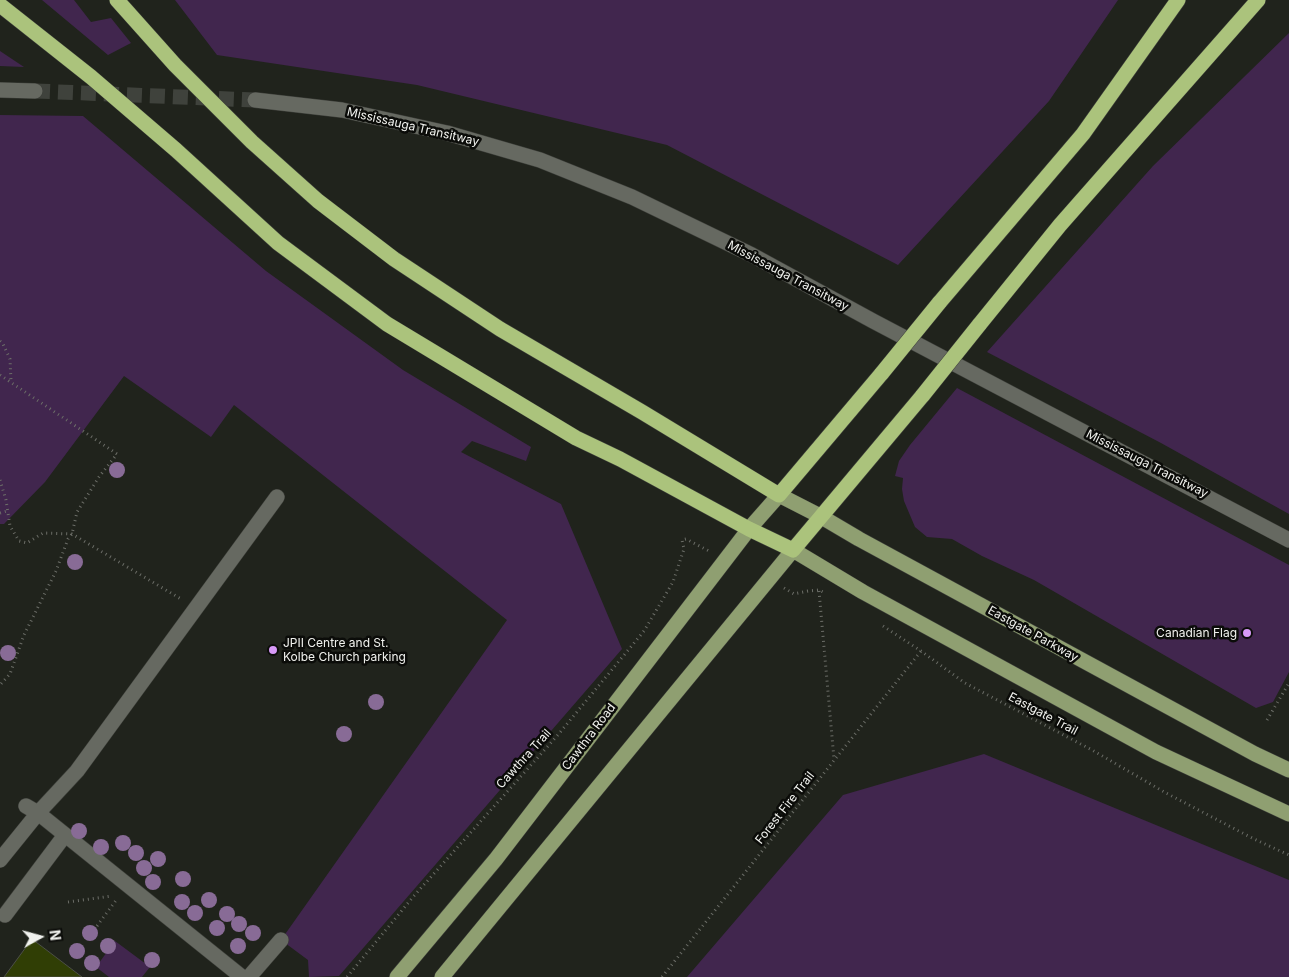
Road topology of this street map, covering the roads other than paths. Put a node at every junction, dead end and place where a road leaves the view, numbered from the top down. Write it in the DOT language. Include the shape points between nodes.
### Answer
graph roads {
  1 [pos="117,0"];
  2 [pos="1178,0"];
  3 [pos="1258,0"];
  4 [pos="0,6"];
  5 [pos="0,90"];
  6 [pos="34,91"];
  7 [pos="255,100"];
  8 [pos="779,495"];
  9 [pos="277,497"];
  10 [pos="820,516"];
  11 [pos="749,529"];
  12 [pos="1289,540"];
  13 [pos="793,550"];
  14 [pos="1289,770"];
  15 [pos="32,809"];
  16 [pos="1289,814"];
  17 [pos="65,835"];
  18 [pos="0,860"];
  19 [pos="5,915"];
  20 [pos="281,940"];
  21 [pos="242,977"];
  22 [pos="249,977"];
  23 [pos="397,977"];
  24 [pos="442,977"];
  1 -- 8 [label="highway" via="175,65 252,142 318,201 394,260 500,329"];
  2 -- 8 [label="highway, bridge" via="1083,134"];
  3 -- 10 [label="highway, bridge" via="1060,225"];
  4 -- 11 [label="highway" via="91,77 278,243 387,324 576,438"];
  5 -- 6 [label="lane"];
  7 -- 12 [label="lane, Mississauga Transitway" via="342,110 447,134 540,160 632,197 752,255"];
  8 -- 10 [label="main road, Eastgate Parkway"];
  8 -- 11 [label="main road, Cawthra Road"];
  9 -- 15 [label="lane" via="78,771"];
  10 -- 13 [label="highway"];
  10 -- 14 [label="main road, Eastgate Parkway" via="1254,754"];
  11 -- 13 [label="highway"];
  11 -- 23 [label="main road, Cawthra Road" via="496,859"];
  13 -- 16 [label="main road" via="1156,752"];
  13 -- 24 [label="main road"];
  15 -- 17 [label="lane"];
  15 -- 18 [label="lane"];
  17 -- 19 [label="lane"];
  17 -- 21 [label="lane"];
  20 -- 22 [label="lane"];
}
